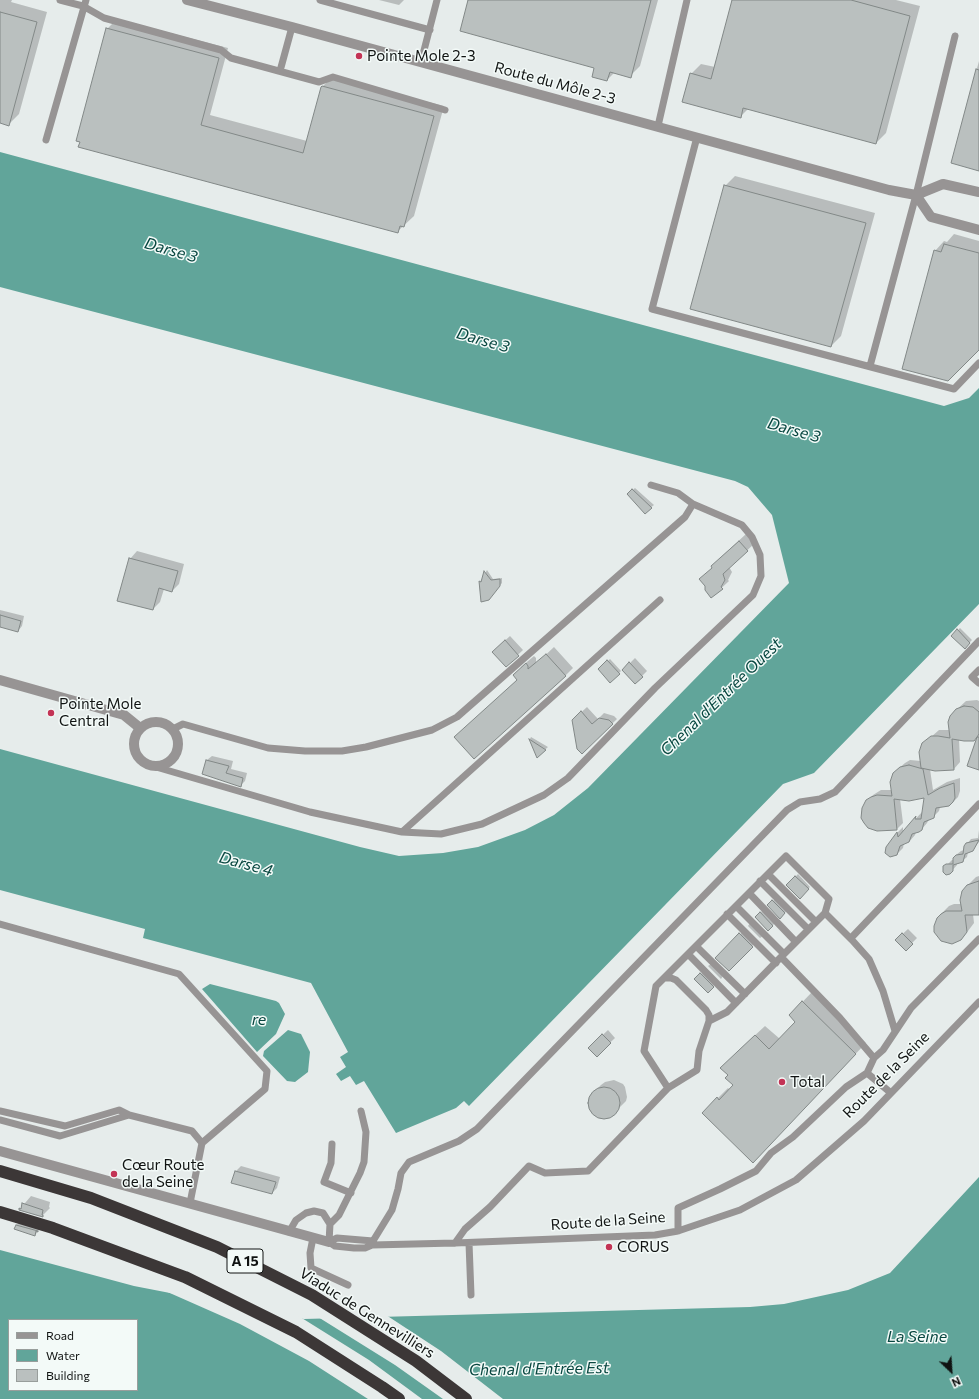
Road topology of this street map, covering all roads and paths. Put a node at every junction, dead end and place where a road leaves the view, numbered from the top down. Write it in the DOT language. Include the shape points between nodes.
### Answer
graph roads {
  1 [pos="60,0"];
  2 [pos="187,0"];
  3 [pos="320,0"];
  4 [pos="437,0"];
  5 [pos="687,0"];
  6 [pos="205,2"];
  7 [pos="84,3"];
  8 [pos="292,27"];
  9 [pos="430,30"];
  10 [pos="955,36"];
  11 [pos="421,62"];
  12 [pos="280,71"];
  13 [pos="445,110"];
  14 [pos="658,126"];
  15 [pos="697,137"];
  16 [pos="46,140"];
  17 [pos="979,192"];
  18 [pos="916,195"];
  19 [pos="979,230"];
  20 [pos="979,363"];
  21 [pos="870,366"];
  22 [pos="651,485"];
  23 [pos="693,504"];
  24 [pos="660,600"];
  25 [pos="979,641"];
  26 [pos="979,670"];
  27 [pos="0,680"];
  28 [pos="979,683"];
  29 [pos="140,728"];
  30 [pos="173,729"];
  31 [pos="156,767"];
  32 [pos="979,804"];
  33 [pos="402,832"];
  34 [pos="768,874"];
  35 [pos="760,881"];
  36 [pos="749,893"];
  37 [pos="736,906"];
  38 [pos="825,913"];
  39 [pos="727,914"];
  40 [pos="816,922"];
  41 [pos="0,924"];
  42 [pos="808,929"];
  43 [pos="851,938"];
  44 [pos="979,939"];
  45 [pos="796,942"];
  46 [pos="696,946"];
  47 [pos="688,954"];
  48 [pos="780,958"];
  49 [pos="665,978"];
  50 [pos="745,994"];
  51 [pos="979,1002"];
  52 [pos="736,1003"];
  53 [pos="709,1021"];
  54 [pos="895,1032"];
  55 [pos="874,1058"];
  56 [pos="867,1073"];
  57 [pos="668,1088"];
  58 [pos="891,1093"];
  59 [pos="0,1111"];
  60 [pos="361,1111"];
  61 [pos="129,1115"];
  62 [pos="0,1120"];
  63 [pos="202,1143"];
  64 [pos="332,1144"];
  65 [pos="0,1151"];
  66 [pos="0,1171"];
  67 [pos="350,1193"];
  68 [pos="190,1203"];
  69 [pos="0,1212"];
  70 [pos="330,1224"];
  71 [pos="678,1231"];
  72 [pos="289,1232"];
  73 [pos="313,1238"];
  74 [pos="329,1242"];
  75 [pos="373,1243"];
  76 [pos="454,1243"];
  77 [pos="469,1243"];
  78 [pos="348,1285"];
  79 [pos="472,1295"];
  80 [pos="398,1399"];
  81 [pos="466,1399"];
  1 -- 7 [label="lane"];
  2 -- 6 [label="street, Route du Môle 2-3"];
  3 -- 9 [label="lane"];
  4 -- 9 [label="lane"];
  5 -- 14 [label="lane"];
  6 -- 8 [label="street, Route du Môle 2-3"];
  7 -- 12 [label="lane" via="104,18 221,50 231,58"];
  7 -- 16 [label="lane"];
  8 -- 11 [label="street, Route du Môle 2-3"];
  8 -- 12 [label="lane"];
  9 -- 11 [label="lane"];
  10 -- 18 [label="lane"];
  11 -- 14 [label="street, Route du Môle 2-3"];
  12 -- 13 [label="lane" via="319,82 333,77"];
  14 -- 15 [label="street, Route du Môle 2-3"];
  15 -- 18 [label="street, Route du Môle 2-3" via="889,190"];
  15 -- 21 [label="lane" via="652,309"];
  17 -- 18 [label="street" via="943,184"];
  18 -- 19 [label="street" via="931,217"];
  18 -- 21 [label="lane"];
  20 -- 21 [label="lane" via="954,389"];
  22 -- 23 [label="lane" via="678,493"];
  23 -- 30 [label="lane" via="685,517 457,717 432,730 342,751 305,752 268,748 183,724"];
  23 -- 33 [label="lane" via="742,525 752,537 760,555 761,576 753,595 655,688 568,778 544,795 482,824 441,834"];
  24 -- 33 [label="lane"];
  25 -- 75 [label="lane" via="835,792 820,799 800,802 787,810 477,1129 459,1142 409,1162 401,1173 392,1210"];
  26 -- 28 [label="lane" via="972,677"];
  27 -- 29 [label="street" via="124,715"];
  29 -- 30 [label="street" via="146,724 160,722"];
  29 -- 31 [label="street" via="135,734 134,749 142,762"];
  30 -- 31 [label="street" via="179,742 178,750 170,762"];
  31 -- 33 [label="lane" via="310,812"];
  32 -- 43 [label="lane"];
  34 -- 35 [label="lane"];
  34 -- 38 [label="lane" via="786,856 829,899"];
  34 -- 40 [label="lane"];
  35 -- 36 [label="lane"];
  35 -- 42 [label="lane"];
  36 -- 37 [label="lane"];
  36 -- 45 [label="lane"];
  37 -- 39 [label="lane"];
  37 -- 48 [label="lane"];
  38 -- 40 [label="lane"];
  38 -- 43 [label="lane"];
  39 -- 46 [label="lane"];
  39 -- 48 [label="lane"];
  40 -- 42 [label="lane"];
  41 -- 63 [label="lane" via="179,974 267,1071 265,1089"];
  42 -- 45 [label="lane"];
  43 -- 54 [label="lane" via="874,969"];
  44 -- 54 [label="lane" via="910,1008"];
  45 -- 48 [label="lane"];
  46 -- 47 [label="lane"];
  46 -- 50 [label="lane"];
  47 -- 49 [label="lane"];
  47 -- 52 [label="lane"];
  48 -- 50 [label="lane"];
  48 -- 55 [label="lane" via="840,1018"];
  49 -- 53 [label="lane" via="676,980 706,1010"];
  49 -- 57 [label="lane" via="656,986 644,1050"];
  50 -- 52 [label="lane"];
  51 -- 58 [label="lane, Route de la Seine"];
  52 -- 53 [label="lane" via="727,1012"];
  53 -- 57 [label="lane" via="699,1052 697,1070"];
  54 -- 55 [label="lane"];
  55 -- 56 [label="lane"];
  56 -- 58 [label="lane"];
  56 -- 71 [label="lane" via="846,1087 793,1137 771,1153 756,1171 678,1208"];
  57 -- 76 [label="lane" via="588,1172 546,1173 529,1166"];
  58 -- 71 [label="lane, Route de la Seine" via="864,1121 796,1180 740,1210"];
  59 -- 61 [label="lane" via="65,1126 119,1110"];
  60 -- 67 [label="lane" via="366,1132 366,1149 362,1169"];
  61 -- 62 [label="lane" via="60,1136"];
  61 -- 63 [label="lane" via="192,1131"];
  63 -- 68 [label="lane"];
  64 -- 67 [label="lane" via="331,1162 324,1182"];
  65 -- 68 [label="street, Route de la Seine"];
  66 -- 81 [label="highway, Viaduc de Gennevilliers / A 15" via="91,1198 217,1247 312,1295 416,1361"];
  67 -- 70 [label="lane" via="339,1215"];
  68 -- 72 [label="street, Route de la Seine"];
  69 -- 80 [label="highway, A 15" via="53,1228 185,1277 296,1332"];
  70 -- 72 [label="lane" via="323,1212 314,1211 296,1220"];
  70 -- 74 [label="lane"];
  71 -- 77 [label="lane, Route de la Seine" via="656,1235"];
  72 -- 73 [label="street, Route de la Seine"];
  73 -- 74 [label="street, Route de la Seine"];
  73 -- 78 [label="lane" via="311,1268"];
  74 -- 75 [label="lane, Route de la Seine" via="337,1238"];
  75 -- 76 [label="lane, Route de la Seine"];
  76 -- 77 [label="lane, Route de la Seine"];
  77 -- 79 [label="lane"];
}
